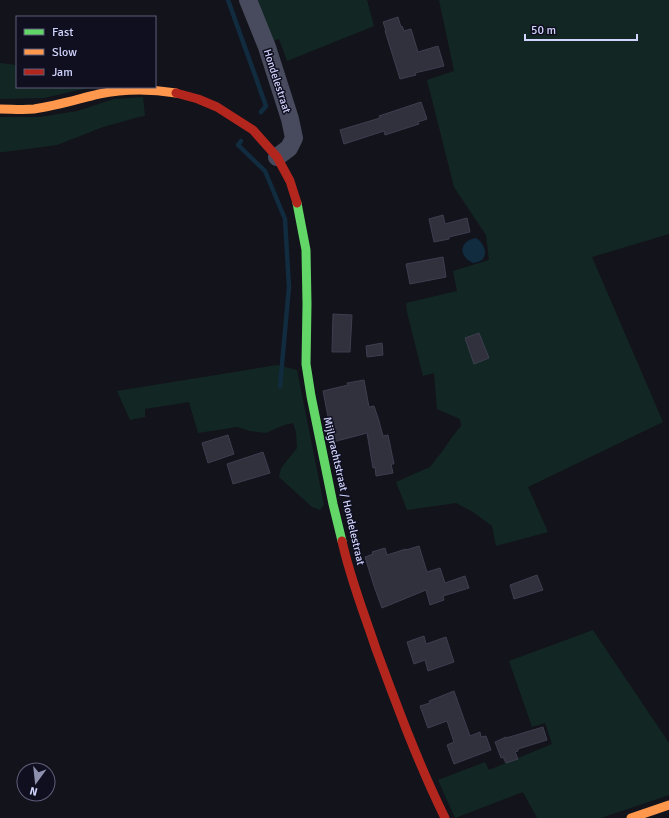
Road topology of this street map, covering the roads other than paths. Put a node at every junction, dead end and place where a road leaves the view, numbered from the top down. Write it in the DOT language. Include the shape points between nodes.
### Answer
graph roads {
  1 [pos="248,0"];
  2 [pos="0,109"];
  3 [pos="277,157"];
  4 [pos="669,805"];
  5 [pos="445,818"];
  6 [pos="631,818"];
  1 -- 3 [label="street, Hondelestraat" via="267,47 294,138 289,148"];
  2 -- 3 [label="street, Mijlgrachtstraat / Hondelestraat" via="32,109 132,90 175,93 217,107 253,130"];
  3 -- 5 [label="street, Mijlgrachtstraat / Hondelestraat" via="290,181 298,206 306,250 306,364 344,550 390,687 413,748"];
  4 -- 6 [label="street"];
}
